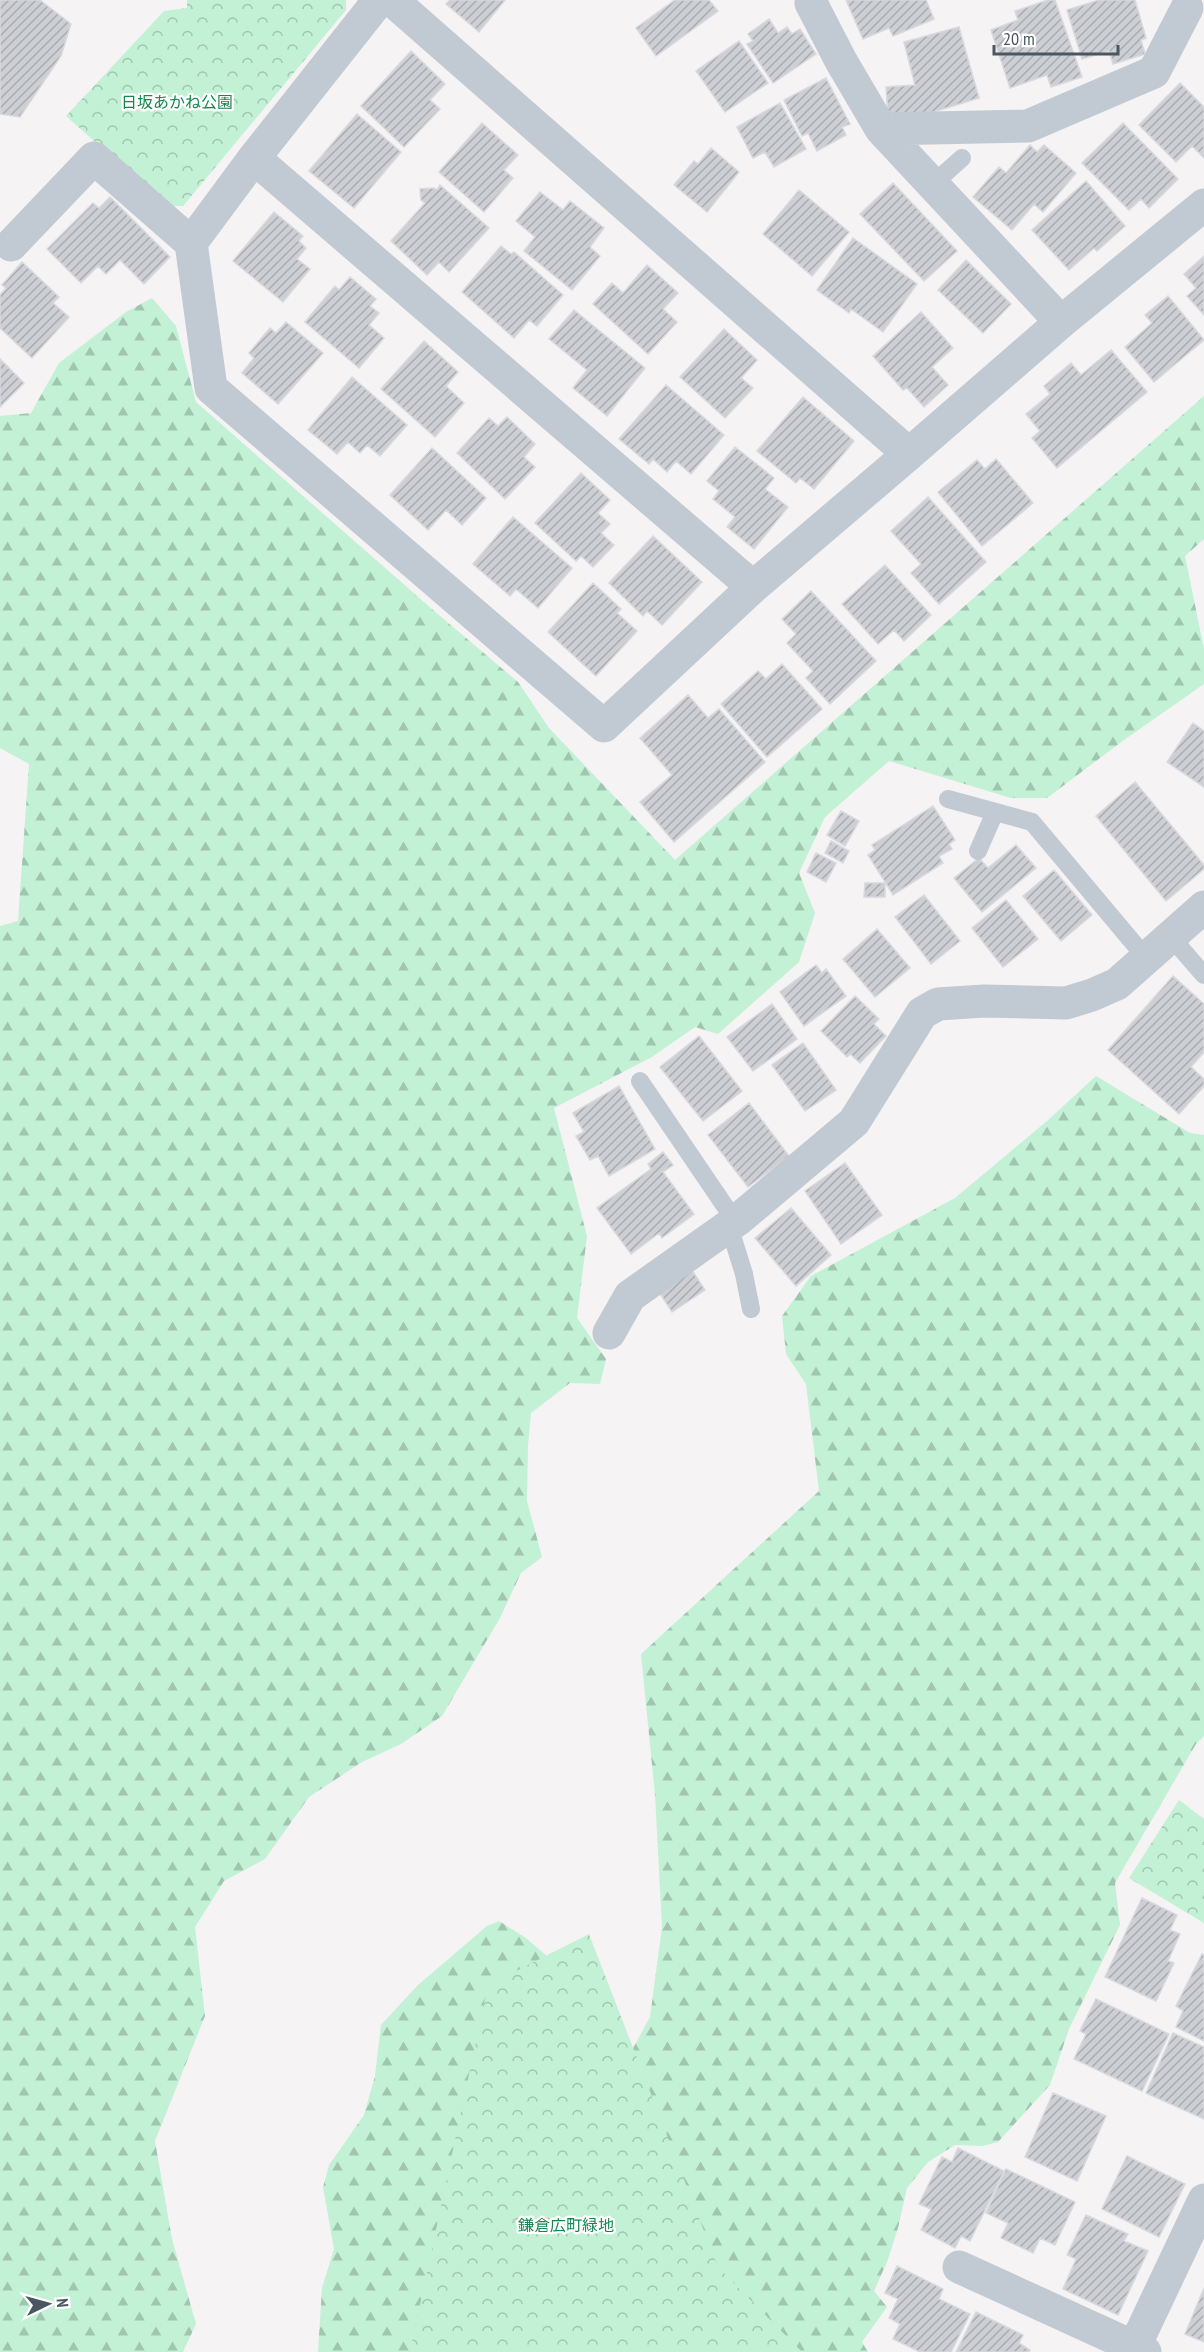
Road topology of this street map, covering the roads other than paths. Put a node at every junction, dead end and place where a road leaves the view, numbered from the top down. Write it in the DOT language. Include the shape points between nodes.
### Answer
graph roads {
  1 [pos="380,0"];
  2 [pos="393,0"];
  3 [pos="811,1"];
  4 [pos="1187,3"];
  5 [pos="881,129"];
  6 [pos="254,158"];
  7 [pos="962,158"];
  8 [pos="933,184"];
  9 [pos="1204,205"];
  10 [pos="191,243"];
  11 [pos="11,245"];
  12 [pos="1061,322"];
  13 [pos="909,454"];
  14 [pos="753,586"];
  15 [pos="948,799"];
  16 [pos="995,812"];
  17 [pos="978,851"];
  18 [pos="1204,907"];
  19 [pos="1171,937"];
  20 [pos="1146,958"];
  21 [pos="1204,975"];
  22 [pos="640,1081"];
  23 [pos="732,1224"];
  24 [pos="751,1309"];
  25 [pos="609,1333"];
  26 [pos="1204,2200"];
  27 [pos="959,2267"];
  28 [pos="1137,2351"];
  1 -- 6 [label="street"];
  2 -- 13 [label="street"];
  3 -- 5 [label="street"];
  4 -- 5 [label="street" via="1154,72 1028,126"];
  5 -- 8 [label="street"];
  6 -- 10 [label="street"];
  6 -- 14 [label="street"];
  7 -- 8 [label="lane"];
  8 -- 12 [label="street"];
  9 -- 12 [label="street"];
  10 -- 11 [label="street" via="94,158"];
  10 -- 14 [label="street" via="211,388 604,726"];
  12 -- 13 [label="street"];
  13 -- 14 [label="street"];
  15 -- 16 [label="lane"];
  16 -- 17 [label="lane"];
  16 -- 20 [label="lane" via="1032,822"];
  18 -- 19 [label="street"];
  19 -- 20 [label="street"];
  19 -- 21 [label="lane"];
  20 -- 23 [label="street" via="1117,984 1066,1003 938,1004 922,1013 854,1122"];
  22 -- 23 [label="lane"];
  23 -- 24 [label="lane"];
  23 -- 25 [label="street" via="630,1296"];
  26 -- 28 [label="street"];
  27 -- 28 [label="street"];
}
